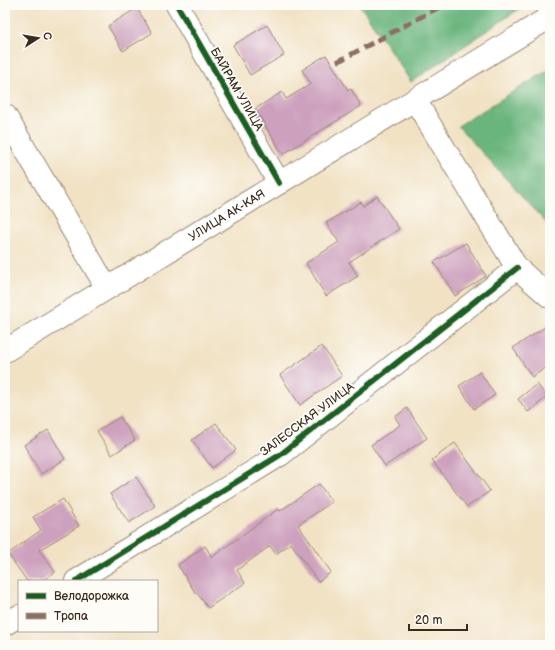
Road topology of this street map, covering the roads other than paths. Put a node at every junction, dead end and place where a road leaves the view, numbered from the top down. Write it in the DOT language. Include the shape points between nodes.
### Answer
graph roads {
  1 [pos="177,5"];
  2 [pos="550,17"];
  3 [pos="415,100"];
  4 [pos="5,115"];
  5 [pos="279,183"];
  6 [pos="517,268"];
  7 [pos="107,288"];
  8 [pos="550,297"];
  9 [pos="5,351"];
  10 [pos="78,580"];
  11 [pos="18,617"];
  12 [pos="5,624"];
  1 -- 5 [label="street, БАЙРАМ УЛИЦА"];
  2 -- 3 [label="street, УЛИЦА АК-КАЯ"];
  3 -- 5 [label="street, УЛИЦА АК-КАЯ"];
  3 -- 6 [label="street"];
  4 -- 7 [label="street"];
  5 -- 7 [label="street, УЛИЦА АК-КАЯ"];
  6 -- 8 [label="street"];
  6 -- 10 [label="street, ЗАЛЕССКАЯ УЛИЦА" via="280,455"];
  7 -- 9 [label="street, УЛИЦА АК-КАЯ"];
  11 -- 12 [label="street"];
}
